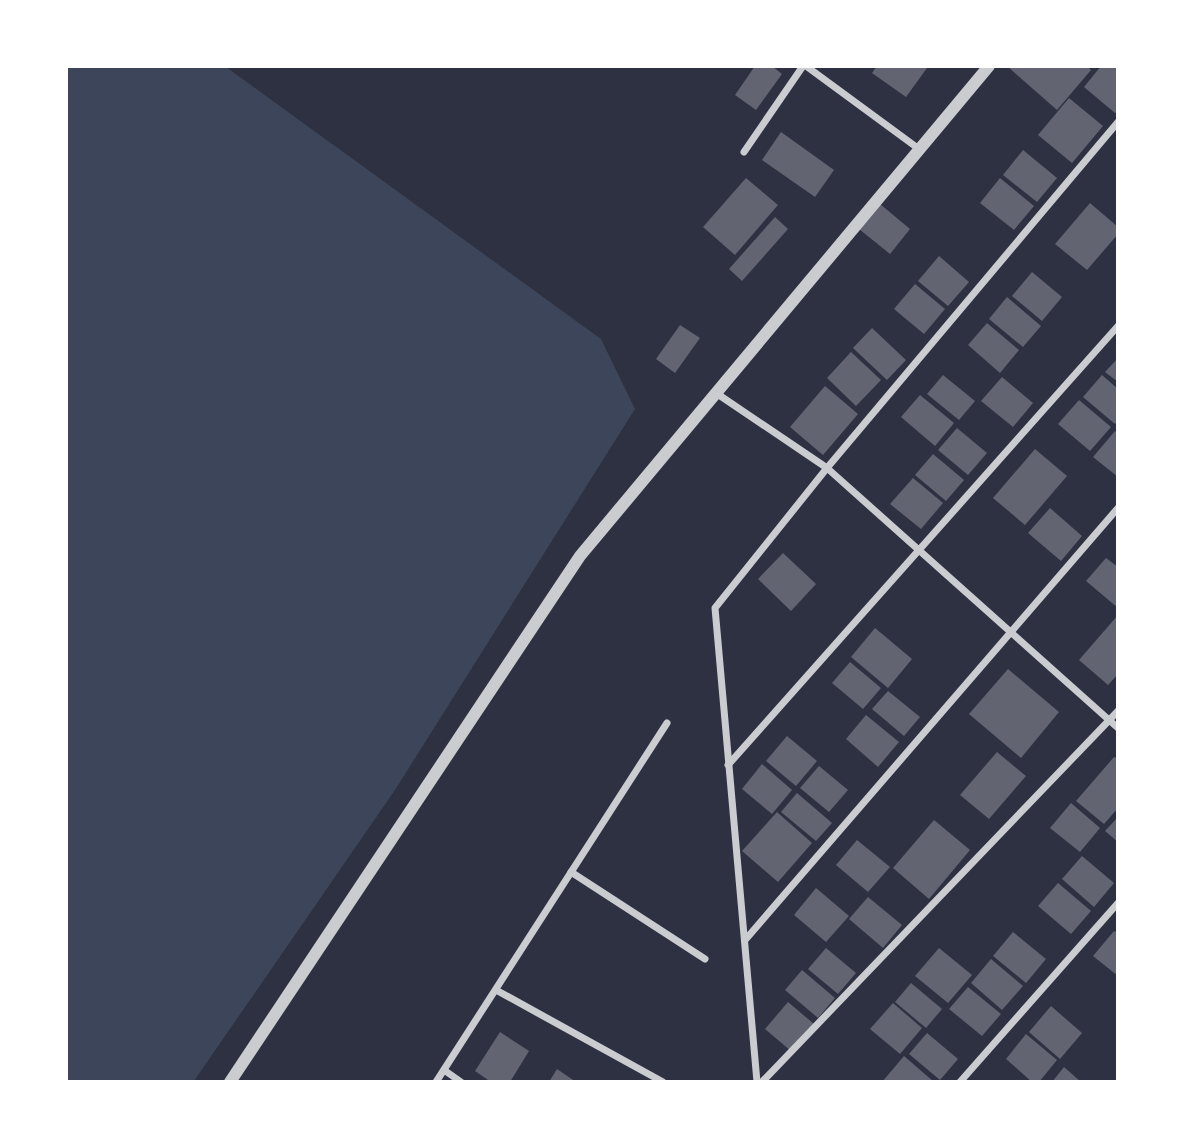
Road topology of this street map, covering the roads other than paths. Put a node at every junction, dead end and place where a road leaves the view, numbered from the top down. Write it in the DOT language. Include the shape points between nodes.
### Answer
graph roads {
  1 [pos="805,66"];
  2 [pos="989,66"];
  3 [pos="1118,122"];
  4 [pos="919,149"];
  5 [pos="744,152"];
  6 [pos="1118,326"];
  7 [pos="716,393"];
  8 [pos="827,468"];
  9 [pos="1118,508"];
  10 [pos="919,551"];
  11 [pos="1011,633"];
  12 [pos="1118,711"];
  13 [pos="1110,721"];
  14 [pos="667,723"];
  15 [pos="1118,728"];
  16 [pos="728,765"];
  17 [pos="571,872"];
  18 [pos="1118,903"];
  19 [pos="746,939"];
  20 [pos="705,959"];
  21 [pos="496,990"];
  22 [pos="444,1070"];
  23 [pos="230,1082"];
  24 [pos="436,1082"];
  25 [pos="461,1082"];
  26 [pos="663,1082"];
  27 [pos="760,1082"];
  28 [pos="960,1082"];
  1 -- 4 [label="street"];
  1 -- 5 [label="street"];
  2 -- 4 [label="street"];
  3 -- 8 [label="street"];
  4 -- 7 [label="street"];
  6 -- 10 [label="street"];
  7 -- 8 [label="street"];
  7 -- 23 [label="street" via="580,556"];
  8 -- 10 [label="street"];
  8 -- 16 [label="street" via="715,608"];
  9 -- 11 [label="street"];
  10 -- 11 [label="street"];
  10 -- 16 [label="street"];
  11 -- 13 [label="street"];
  11 -- 19 [label="street"];
  12 -- 13 [label="street"];
  13 -- 15 [label="street"];
  13 -- 27 [label="street"];
  14 -- 17 [label="street"];
  16 -- 19 [label="street"];
  17 -- 20 [label="street"];
  17 -- 21 [label="street"];
  18 -- 28 [label="street"];
  19 -- 27 [label="street"];
  21 -- 22 [label="street"];
  21 -- 26 [label="street"];
  22 -- 24 [label="street"];
  22 -- 25 [label="street"];
}
